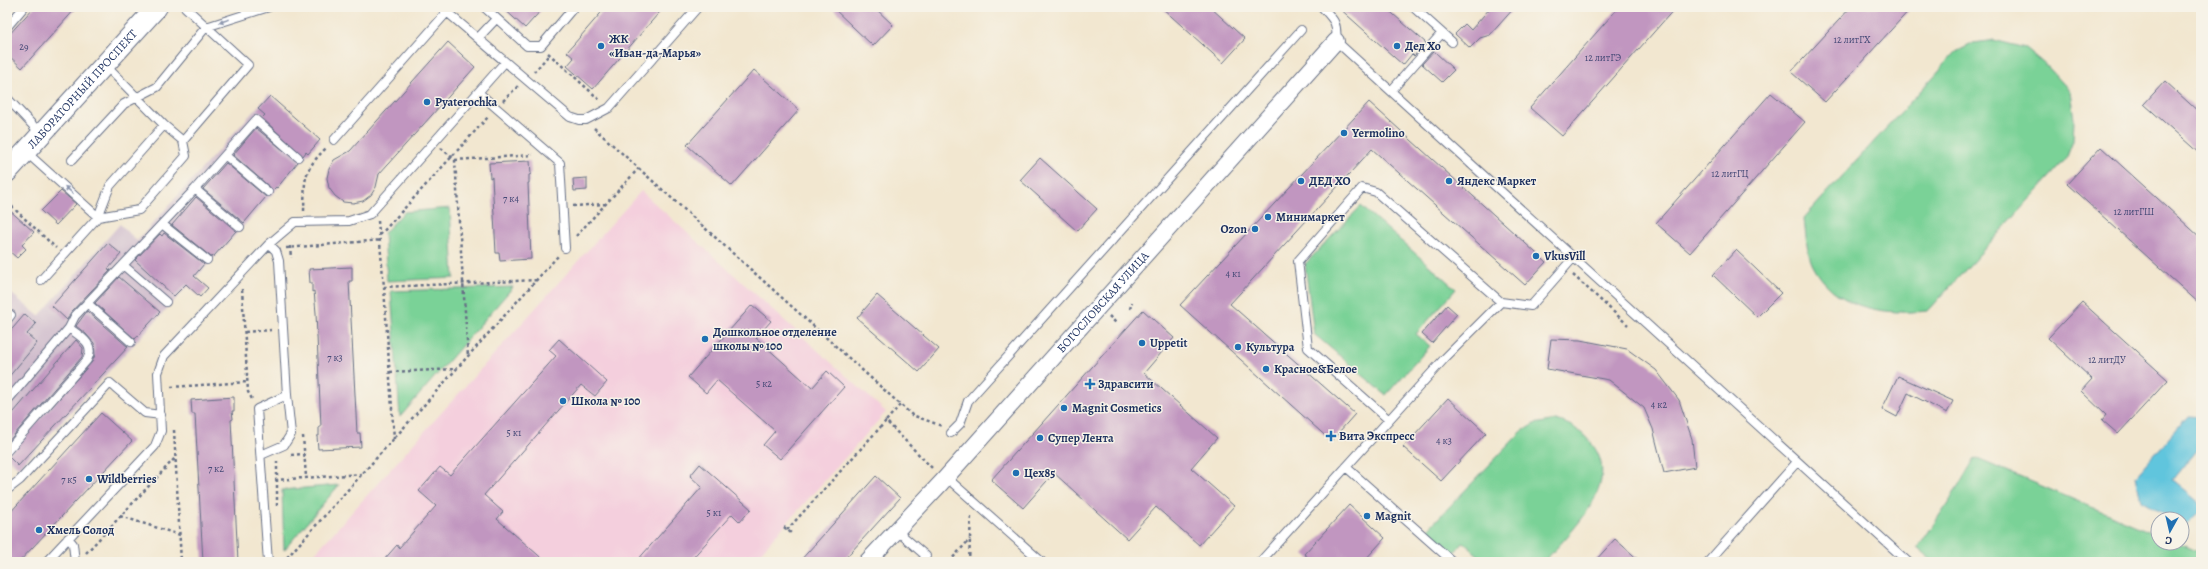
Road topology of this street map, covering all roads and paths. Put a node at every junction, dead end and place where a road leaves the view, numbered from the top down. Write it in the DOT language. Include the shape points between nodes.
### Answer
graph roads {
  1 [pos="24,7"];
  2 [pos="157,7"];
  3 [pos="185,7"];
  4 [pos="269,7"];
  5 [pos="484,7"];
  6 [pos="574,7"];
  7 [pos="698,7"];
  8 [pos="1322,7"];
  9 [pos="1413,7"];
  10 [pos="445,8"];
  11 [pos="496,19"];
  12 [pos="7,27"];
  13 [pos="206,27"];
  14 [pos="1301,30"];
  15 [pos="1442,33"];
  16 [pos="478,38"];
  17 [pos="1336,41"];
  18 [pos="1452,42"];
  19 [pos="541,46"];
  20 [pos="550,55"];
  21 [pos="505,62"];
  22 [pos="105,65"];
  23 [pos="526,79"];
  24 [pos="1391,91"];
  25 [pos="479,93"];
  26 [pos="137,96"];
  27 [pos="7,98"];
  28 [pos="497,108"];
  29 [pos="609,108"];
  30 [pos="586,120"];
  31 [pos="164,125"];
  32 [pos="41,134"];
  33 [pos="334,140"];
  34 [pos="183,141"];
  35 [pos="434,142"];
  36 [pos="26,152"];
  37 [pos="550,154"];
  38 [pos="226,156"];
  39 [pos="298,157"];
  40 [pos="451,158"];
  41 [pos="72,160"];
  42 [pos="455,160"];
  43 [pos="639,168"];
  44 [pos="7,172"];
  45 [pos="195,189"];
  46 [pos="268,192"];
  47 [pos="7,202"];
  48 [pos="606,204"];
  49 [pos="562,206"];
  50 [pos="375,208"];
  51 [pos="98,217"];
  52 [pos="303,222"];
  53 [pos="162,224"];
  54 [pos="240,227"];
  55 [pos="380,235"];
  56 [pos="269,244"];
  57 [pos="565,248"];
  58 [pos="63,255"];
  59 [pos="1574,257"];
  60 [pos="207,260"];
  61 [pos="123,265"];
  62 [pos="41,280"];
  63 [pos="537,280"];
  64 [pos="463,284"];
  65 [pos="384,287"];
  66 [pos="166,302"];
  67 [pos="1132,302"];
  68 [pos="1501,302"];
  69 [pos="87,304"];
  70 [pos="1130,310"];
  71 [pos="69,328"];
  72 [pos="131,342"];
  73 [pos="164,356"];
  74 [pos="468,357"];
  75 [pos="458,369"];
  76 [pos="390,372"];
  77 [pos="248,382"];
  78 [pos="171,387"];
  79 [pos="172,394"];
  80 [pos="287,395"];
  81 [pos="7,401"];
  82 [pos="900,405"];
  83 [pos="162,415"];
  84 [pos="1389,420"];
  85 [pos="886,421"];
  86 [pos="174,429"];
  87 [pos="951,433"];
  88 [pos="394,439"];
  89 [pos="7,451"];
  90 [pos="304,454"];
  91 [pos="261,455"];
  92 [pos="289,455"];
  93 [pos="176,457"];
  94 [pos="278,459"];
  95 [pos="1797,462"];
  96 [pos="1346,467"];
  97 [pos="362,474"];
  98 [pos="942,475"];
  99 [pos="276,479"];
  100 [pos="262,480"];
  101 [pos="7,490"];
  102 [pos="277,510"];
  103 [pos="971,514"];
  104 [pos="120,516"];
  105 [pos="784,527"];
  106 [pos="787,530"];
  107 [pos="896,530"];
  108 [pos="791,533"];
  109 [pos="180,535"];
  110 [pos="68,538"];
  111 [pos="970,539"];
  112 [pos="78,560"];
  113 [pos="181,561"];
  114 [pos="1711,561"];
  115 [pos="46,562"];
  116 [pos="165,562"];
  117 [pos="268,562"];
  118 [pos="283,562"];
  119 [pos="867,562"];
  120 [pos="921,562"];
  121 [pos="949,562"];
  122 [pos="970,562"];
  123 [pos="1042,562"];
  124 [pos="1260,562"];
  125 [pos="1453,562"];
  126 [pos="1908,562"];
  1 -- 12 [label="lane"];
  2 -- 22 [label="street, ЛАБОРАТОРНЫЙ ПРОСПЕКТ"];
  3 -- 13 [label="lane"];
  4 -- 13 [label="lane, one-way"];
  5 -- 11 [label="lane"];
  6 -- 19 [label="lane"];
  7 -- 29 [label="lane"];
  8 -- 17 [label="lane" via="1337,27"];
  9 -- 15 [label="lane"];
  10 -- 16 [label="lane"];
  10 -- 33 [label="lane"];
  11 -- 16 [label="lane"];
  11 -- 19 [label="lane" via="527,46"];
  13 -- 26 [label="lane" via="156,87"];
  13 -- 34 [label="lane" via="248,65"];
  14 -- 87 [label="lane" via="968,401 960,424"];
  15 -- 18 [label="lane"];
  15 -- 24 [label="lane"];
  16 -- 21 [label="lane"];
  17 -- 24 [label="lane"];
  17 -- 98 [label="street, БОГОСЛОВСКАЯ УЛИЦА"];
  19 -- 20 [label="path"];
  20 -- 23 [label="path"];
  20 -- 29 [label="path"];
  21 -- 23 [label="lane"];
  21 -- 25 [label="lane"];
  22 -- 26 [label="lane"];
  22 -- 32 [label="street, ЛАБОРАТОРНЫЙ ПРОСПЕКТ"];
  23 -- 28 [label="path"];
  23 -- 30 [label="lane" via="570,117"];
  24 -- 59 [label="lane"];
  25 -- 28 [label="lane"];
  25 -- 35 [label="lane"];
  26 -- 31 [label="lane"];
  26 -- 41 [label="lane" via="124,104"];
  27 -- 32 [label="lane"];
  28 -- 37 [label="lane"];
  28 -- 40 [label="path"];
  29 -- 30 [label="lane"];
  30 -- 43 [label="path"];
  31 -- 34 [label="lane"];
  31 -- 51 [label="lane" via="110,186"];
  32 -- 36 [label="street, ЛАБОРАТОРНЫЙ ПРОСПЕКТ"];
  33 -- 52 [label="path" via="311,164 304,181"];
  34 -- 51 [label="lane" via="186,156 139,210"];
  35 -- 40 [label="path"];
  35 -- 50 [label="lane"];
  36 -- 44 [label="street, ЛАБОРАТОРНЫЙ ПРОСПЕКТ"];
  51 -- 36 [label="lane, one-way"];
  37 -- 42 [label="path"];
  37 -- 49 [label="lane" via="560,163"];
  38 -- 39 [label="lane" via="256,120"];
  38 -- 45 [label="lane"];
  38 -- 46 [label="lane"];
  40 -- 42 [label="path"];
  40 -- 55 [label="path"];
  42 -- 64 [label="path"];
  43 -- 48 [label="path"];
  43 -- 82 [label="path"];
  45 -- 53 [label="lane"];
  45 -- 54 [label="lane"];
  47 -- 58 [label="path"];
  48 -- 49 [label="path"];
  48 -- 57 [label="path"];
  49 -- 57 [label="lane"];
  50 -- 52 [label="lane" via="370,214 349,221"];
  50 -- 55 [label="path"];
  51 -- 58 [label="lane"];
  52 -- 56 [label="lane" via="295,222"];
  53 -- 60 [label="lane"];
  53 -- 61 [label="lane"];
  55 -- 65 [label="path"];
  56 -- 73 [label="lane"];
  56 -- 80 [label="lane" via="276,251 279,261"];
  57 -- 63 [label="path"];
  58 -- 62 [label="lane"];
  59 -- 68 [label="lane" via="1531,306"];
  59 -- 95 [label="lane"];
  61 -- 66 [label="lane"];
  61 -- 69 [label="lane"];
  63 -- 64 [label="path"];
  63 -- 74 [label="path"];
  64 -- 65 [label="path"];
  64 -- 74 [label="path"];
  65 -- 76 [label="path"];
  67 -- 70 [label="path"];
  68 -- 84 [label="lane"];
  68 -- 84 [label="lane" via="1376,192 1362,188 1298,261 1308,348"];
  69 -- 71 [label="lane" via="75,316"];
  69 -- 72 [label="lane"];
  71 -- 81 [label="lane"];
  71 -- 89 [label="lane" via="87,342 91,347 91,354"];
  73 -- 78 [label="path" via="170,365"];
  73 -- 83 [label="lane" via="158,373"];
  74 -- 75 [label="path"];
  75 -- 76 [label="path"];
  75 -- 88 [label="path"];
  76 -- 88 [label="path"];
  77 -- 78 [label="path"];
  78 -- 79 [label="path"];
  80 -- 91 [label="lane" via="292,434 284,445"];
  80 -- 91 [label="lane" via="257,409"];
  82 -- 85 [label="path"];
  82 -- 87 [label="path" via="912,415 941,424"];
  83 -- 101 [label="lane" via="145,413 110,383 20,480"];
  83 -- 110 [label="lane" via="161,431 155,446"];
  84 -- 96 [label="lane"];
  85 -- 98 [label="path"];
  85 -- 106 [label="path"];
  86 -- 93 [label="path"];
  88 -- 97 [label="path"];
  90 -- 92 [label="path"];
  91 -- 100 [label="lane"];
  93 -- 104 [label="path"];
  93 -- 109 [label="path"];
  94 -- 99 [label="path" via="275,464"];
  95 -- 114 [label="lane"];
  95 -- 126 [label="lane"];
  96 -- 124 [label="lane"];
  96 -- 125 [label="lane"];
  97 -- 99 [label="path"];
  97 -- 118 [label="path"];
  98 -- 107 [label="street, БОГОСЛОВСКАЯ УЛИЦА"];
  98 -- 123 [label="lane"];
  99 -- 100 [label="path"];
  99 -- 102 [label="path"];
  100 -- 117 [label="lane"];
  103 -- 111 [label="path"];
  104 -- 109 [label="path"];
  104 -- 112 [label="path"];
  105 -- 106 [label="path"];
  106 -- 108 [label="path"];
  107 -- 119 [label="street, БОГОСЛОВСКАЯ УЛИЦА"];
  107 -- 120 [label="lane" via="926,556"];
  109 -- 113 [label="path"];
  110 -- 112 [label="lane" via="73,544"];
  110 -- 115 [label="lane"];
  111 -- 121 [label="path"];
  111 -- 122 [label="path"];
  113 -- 116 [label="path"];
}
